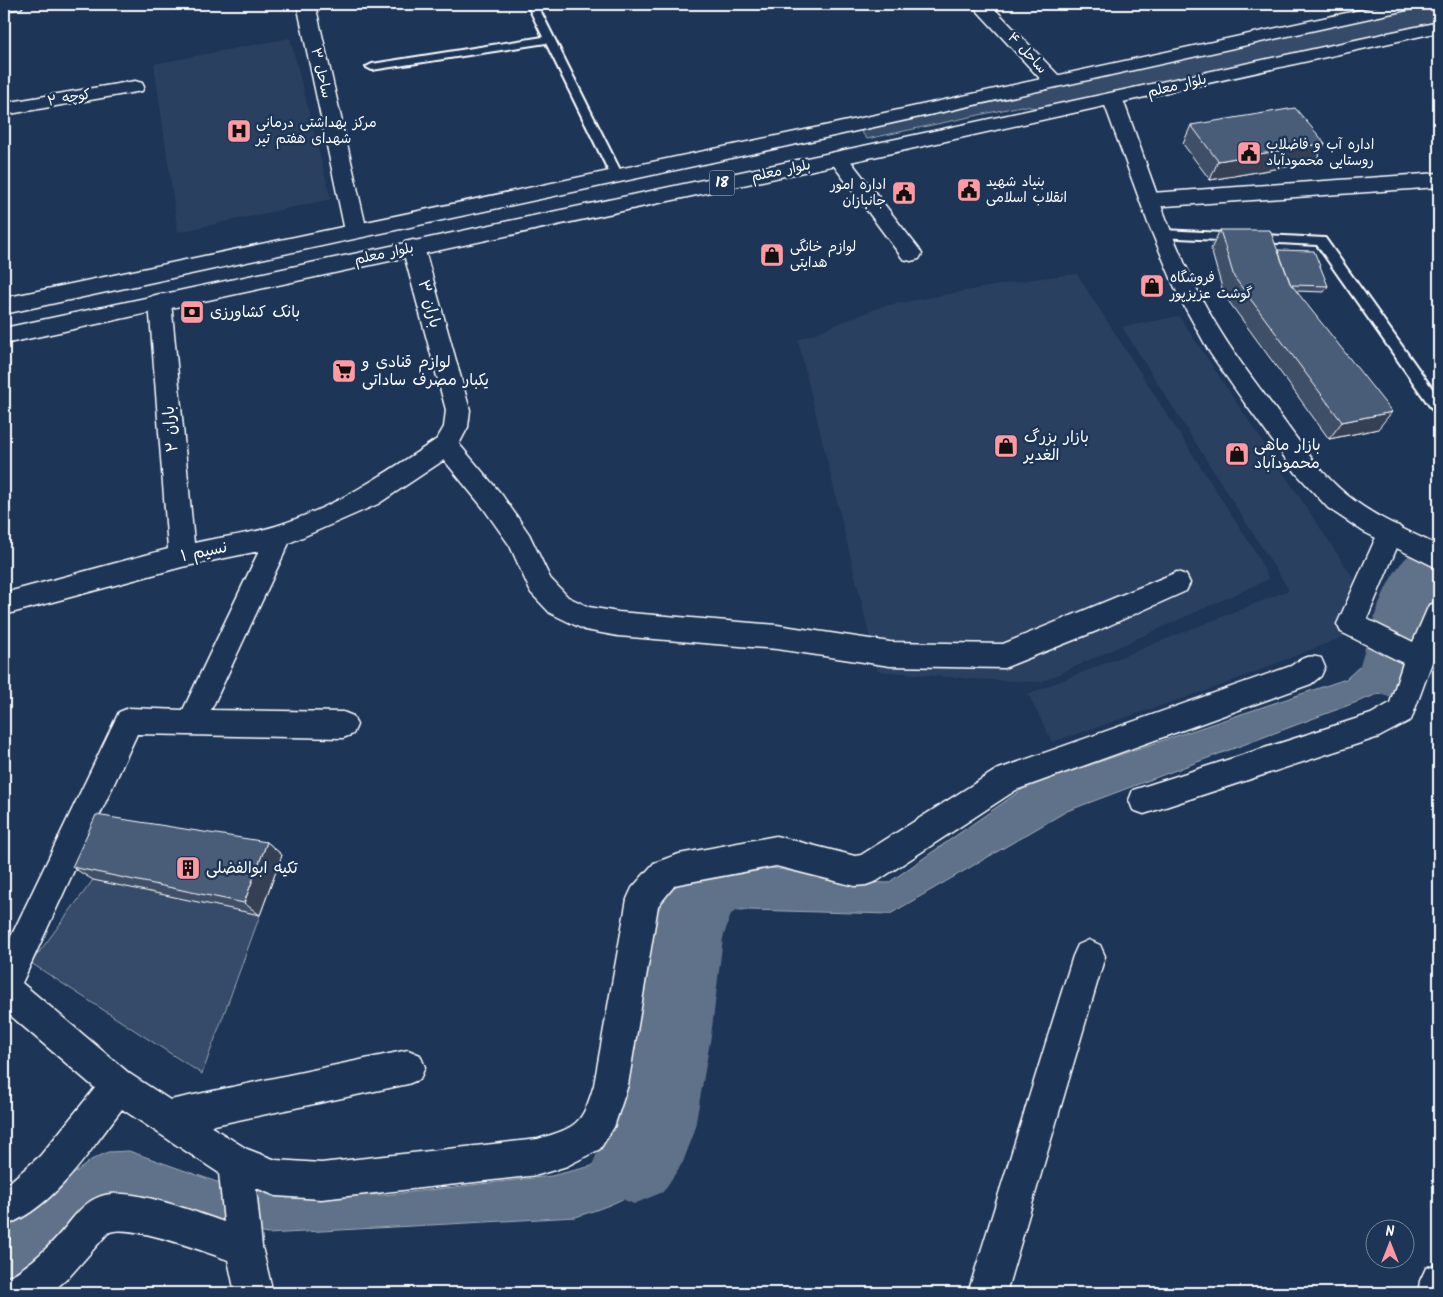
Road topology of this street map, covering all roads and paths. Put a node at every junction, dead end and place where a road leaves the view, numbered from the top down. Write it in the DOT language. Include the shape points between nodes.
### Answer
graph roads {
  1 [pos="15,4"];
  2 [pos="306,4"];
  3 [pos="532,4"];
  4 [pos="980,4"];
  5 [pos="1411,4"];
  6 [pos="4,6"];
  7 [pos="1439,27"];
  8 [pos="549,39"];
  9 [pos="372,67"];
  10 [pos="1053,80"];
  11 [pos="135,87"];
  12 [pos="1113,100"];
  13 [pos="4,110"];
  14 [pos="829,131"];
  15 [pos="842,158"];
  16 [pos="617,176"];
  17 [pos="1439,180"];
  18 [pos="1151,200"];
  19 [pos="356,231"];
  20 [pos="1163,234"];
  21 [pos="413,247"];
  22 [pos="911,254"];
  23 [pos="160,302"];
  24 [pos="4,306"];
  25 [pos="4,336"];
  26 [pos="1439,408"];
  27 [pos="446,446"];
  28 [pos="279,536"];
  29 [pos="1399,538"];
  30 [pos="182,556"];
  31 [pos="1439,558"];
  32 [pos="1177,582"];
  33 [pos="4,604"];
  34 [pos="1439,613"];
  35 [pos="1419,658"];
  36 [pos="1311,667"];
  37 [pos="191,723"];
  38 [pos="343,725"];
  39 [pos="1144,800"];
  40 [pos="1089,956"];
  41 [pos="4,988"];
  42 [pos="408,1067"];
  43 [pos="118,1086"];
  44 [pos="166,1118"];
  45 [pos="236,1163"];
  46 [pos="4,1208"];
  47 [pos="244,1247"];
  48 [pos="1439,1281"];
  49 [pos="16,1293"];
  50 [pos="254,1293"];
  51 [pos="987,1293"];
  52 [pos="1437,1293"];
  1 -- 6 [label="street"];
  2 -- 19 [label="street, ساحل ۳"];
  3 -- 8 [label="lane"];
  4 -- 10 [label="street, ساحل ۴"];
  5 -- 10 [label="street, بلوار معلم / 18"];
  7 -- 12 [label="street, بلوار معلم / 18"];
  8 -- 9 [label="lane"];
  8 -- 16 [label="lane"];
  10 -- 14 [label="street, بلوار معلم / 18"];
  11 -- 13 [label="street, کوچه ۲"];
  12 -- 15 [label="street, بلوار معلم / 18"];
  12 -- 18 [label="street"];
  14 -- 15 [label="street"];
  14 -- 16 [label="street, بلوار معلم / 18"];
  15 -- 21 [label="street, بلوار معلم / 18"];
  15 -- 22 [label="street"];
  16 -- 19 [label="street, بلوار معلم / 18"];
  17 -- 18 [label="street"];
  18 -- 20 [label="street"];
  19 -- 24 [label="street, بلوار معلم / 18"];
  20 -- 26 [label="lane" via="1321,241"];
  20 -- 29 [label="street" via="1189,295 1213,337 1316,481 1338,502"];
  21 -- 23 [label="street, بلوار معلم / 18"];
  21 -- 27 [label="street, باران ۳" via="458,410 456,427"];
  23 -- 25 [label="street, بلوار معلم / 18"];
  23 -- 30 [label="street, باران ۲"];
  27 -- 28 [label="street, نسیم ۱" via="369,497"];
  27 -- 32 [label="street" via="520,540 540,585 560,605 585,618 618,624 776,637 890,654 1004,656"];
  28 -- 30 [label="street, نسیم ۱"];
  28 -- 37 [label="street"];
  29 -- 31 [label="street"];
  29 -- 35 [label="street" via="1351,624"];
  30 -- 33 [label="street, نسیم ۱"];
  34 -- 35 [label="street"];
  35 -- 39 [label="street" via="1401,711 1379,724"];
  36 -- 45 [label="street" via="1301,675 1006,780 866,870 855,871 776,851 679,868 665,874 643,899 611,1085 602,1115 588,1137 567,1148 538,1157 321,1181 276,1178"];
  37 -- 38 [label="street"];
  37 -- 41 [label="street" via="129,721"];
  40 -- 51 [label="street"];
  41 -- 43 [label="street"];
  42 -- 44 [label="street"];
  43 -- 44 [label="street"];
  43 -- 46 [label="street" via="47,1176"];
  44 -- 45 [label="street"];
  45 -- 47 [label="street"];
  47 -- 49 [label="street" via="133,1212 105,1213 52,1270"];
  47 -- 50 [label="street"];
  48 -- 52 [label="street"];
}
